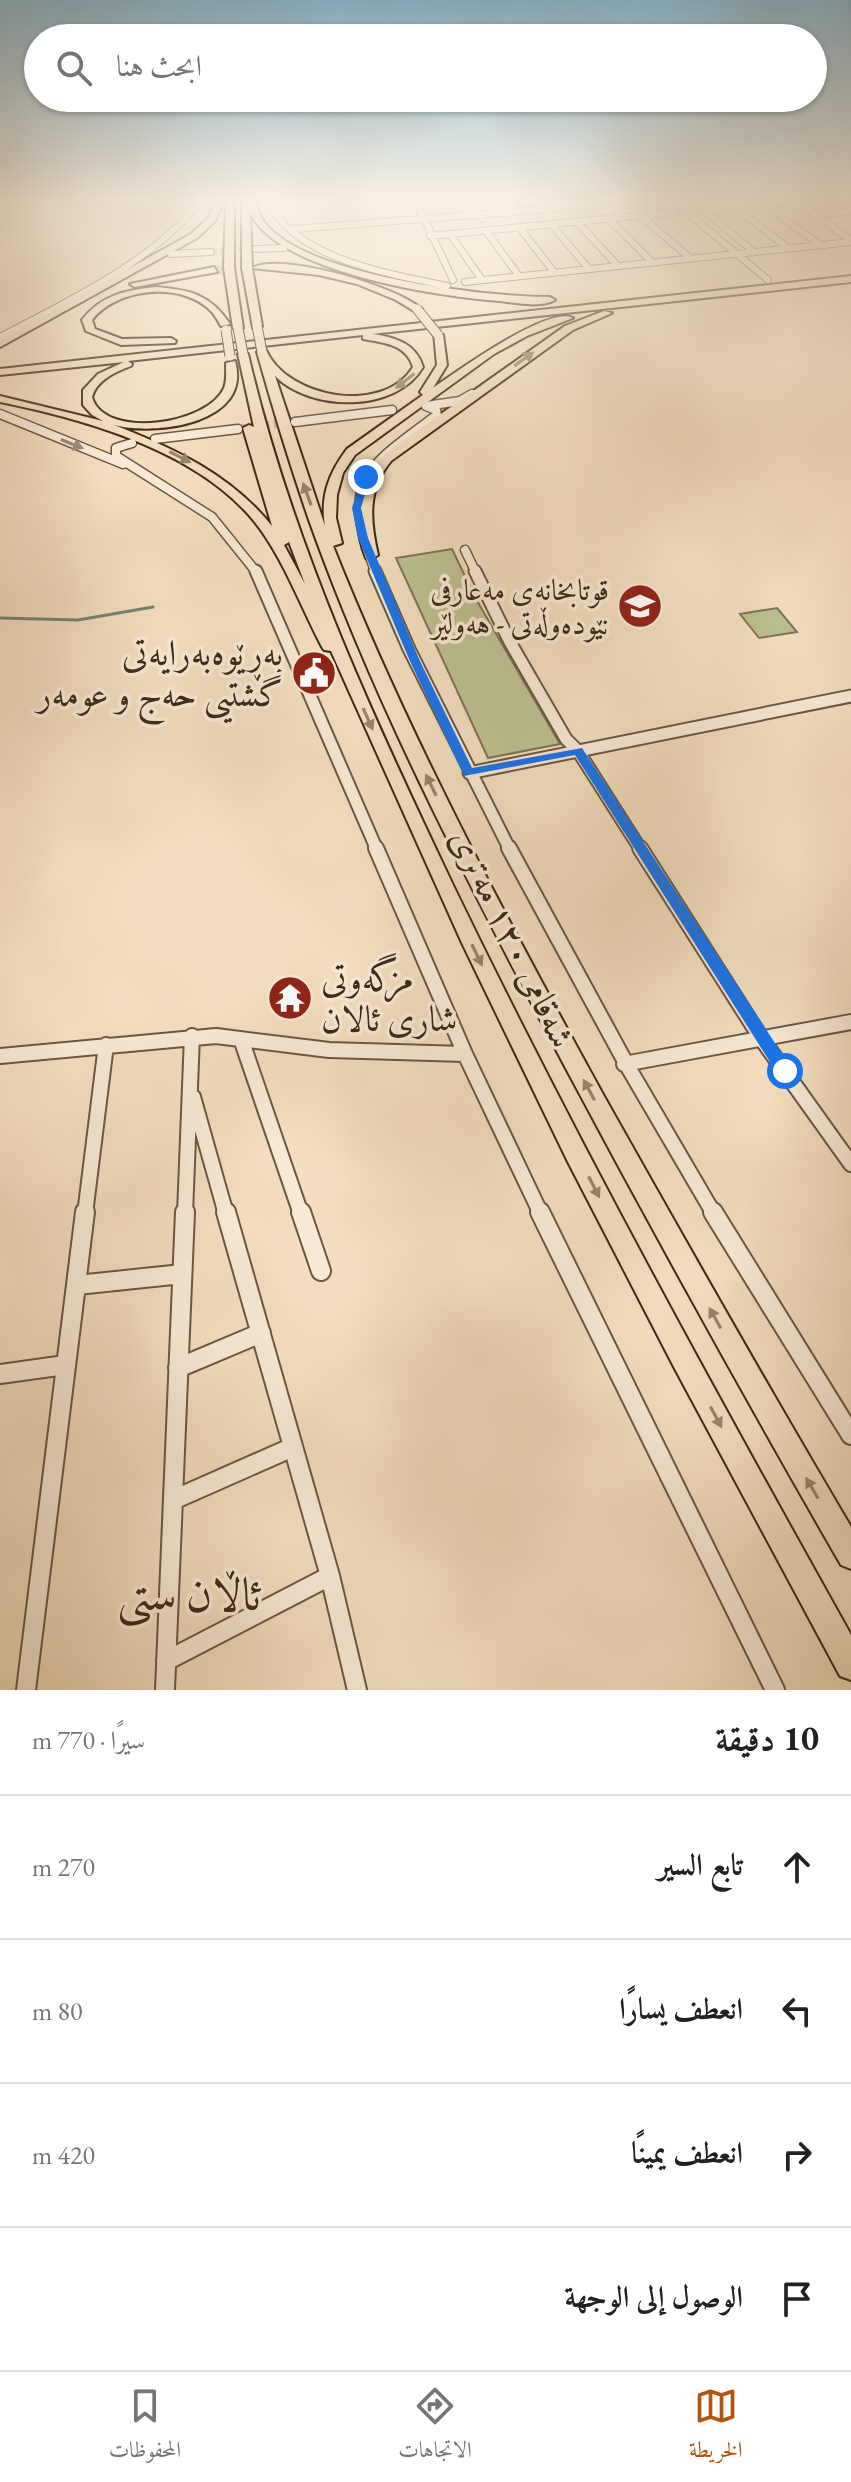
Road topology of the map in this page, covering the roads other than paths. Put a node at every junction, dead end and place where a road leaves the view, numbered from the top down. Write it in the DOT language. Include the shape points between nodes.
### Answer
graph roads {
  1 [pos="101,278"];
  2 [pos="120,278"];
  3 [pos="174,278"];
  4 [pos="220,278"];
  5 [pos="230,278"];
  6 [pos="249,278"];
  7 [pos="342,278"];
  8 [pos="388,278"];
  9 [pos="428,278"];
  10 [pos="447,278"];
  11 [pos="502,278"];
  12 [pos="524,278"];
  13 [pos="765,278"];
  14 [pos="788,278"];
  15 [pos="851,279"];
  16 [pos="482,280"];
  17 [pos="768,280"];
  18 [pos="449,282"];
  19 [pos="465,284"];
  20 [pos="617,296"];
  21 [pos="660,299"];
  22 [pos="637,305"];
  23 [pos="41,323"];
  24 [pos="225,327"];
  25 [pos="0,337"];
  26 [pos="318,337"];
  27 [pos="215,343"];
  28 [pos="0,344"];
  29 [pos="242,356"];
  30 [pos="0,362"];
  31 [pos="0,372"];
  32 [pos="486,385"];
  33 [pos="0,399"];
  34 [pos="392,410"];
  35 [pos="0,414"];
  36 [pos="295,422"];
  37 [pos="386,425"];
  38 [pos="238,429"];
  39 [pos="155,439"];
  40 [pos="132,443"];
  41 [pos="158,478"];
  42 [pos="465,550"];
  43 [pos="371,555"];
  44 [pos="302,595"];
  45 [pos="365,642"];
  46 [pos="356,691"];
  47 [pos="851,699"];
  48 [pos="579,748"];
  49 [pos="469,773"];
  50 [pos="851,1022"];
  51 [pos="192,1036"];
  52 [pos="761,1038"];
  53 [pos="241,1039"];
  54 [pos="106,1045"];
  55 [pos="465,1054"];
  56 [pos="0,1056"];
  57 [pos="624,1064"];
  58 [pos="190,1086"];
  59 [pos="851,1164"];
  60 [pos="321,1271"];
  61 [pos="182,1274"];
  62 [pos="77,1285"];
  63 [pos="261,1333"];
  64 [pos="65,1365"];
  65 [pos="178,1368"];
  66 [pos="0,1374"];
  67 [pos="851,1435"];
  68 [pos="293,1447"];
  69 [pos="173,1500"];
  70 [pos="851,1555"];
  71 [pos="330,1576"];
  72 [pos="166,1661"];
  73 [pos="851,1665"];
  74 [pos="26,1690"];
  75 [pos="165,1690"];
  76 [pos="357,1690"];
  77 [pos="775,1690"];
  1 -- 25 [label="street"];
  2 -- 23 [label="highway"];
  3 -- 23 [label="highway" via="118,289"];
  4 -- 24 [label="highway"];
  5 -- 29 [label="highway, شەقامی ١٢٠ مەتری, bridge"];
  6 -- 29 [label="highway, شەقامی ١٢٠ مەتری, bridge" via="257,326"];
  7 -- 37 [label="highway, bridge" via="384,290 417,309 438,335 443,358 434,381"];
  8 -- 20 [label="highway" via="492,300"];
  9 -- 18 [label="street"];
  10 -- 18 [label="street"];
  11 -- 16 [label="street"];
  12 -- 19 [label="street"];
  13 -- 17 [label="street"];
  14 -- 17 [label="highway"];
  15 -- 21 [label="highway"];
  16 -- 19 [label="street"];
  17 -- 20 [label="highway"];
  18 -- 19 [label="street"];
  20 -- 27 [label="highway"];
  21 -- 22 [label="highway"];
  21 -- 26 [label="highway"];
  32 -- 22 [label="highway, one-way" via="569,328"];
  22 -- 37 [label="highway" via="573,317 523,334"];
  23 -- 28 [label="highway"];
  24 -- 27 [label="highway" via="211,302 165,291 111,300 87,320 91,331 115,341"];
  24 -- 29 [label="highway, bridge"];
  26 -- 27 [label="highway"];
  26 -- 29 [label="highway, one-way" via="392,342 413,353 418,369 409,382 386,392 324,396 293,386 272,368"];
  27 -- 29 [label="highway" via="118,367 90,386 88,404 103,417 125,424 190,418 223,398"];
  27 -- 30 [label="highway"];
  27 -- 31 [label="highway"];
  29 -- 44 [label="highway" via="268,495"];
  45 -- 29 [label="highway, شەقامی ١٢٠ مەتری, one-way" via="299,473"];
  29 -- 46 [label="highway, شەقامی ١٢٠ مەتری" via="284,501"];
  32 -- 43 [label="highway" via="392,453 377,470 363,507"];
  32 -- 43 [label="street" via="460,401 426,406 437,415 378,460 359,491 357,517"];
  33 -- 44 [label="highway, one-way" via="142,440 202,469 257,516"];
  34 -- 36 [label="street"];
  35 -- 41 [label="street, one-way"];
  37 -- 45 [label="highway" via="344,461 328,504"];
  38 -- 39 [label="street"];
  40 -- 41 [label="street" via="116,448 116,456"];
  41 -- 55 [label="street" via="218,521 259,576"];
  42 -- 48 [label="street" via="566,739"];
  43 -- 49 [label="street"];
  44 -- 46 [label="highway"];
  70 -- 45 [label="highway, شەقامی ١٢٠ مەتری, one-way" via="646,1196 521,962"];
  46 -- 73 [label="highway, شەقامی ١٢٠ مەتری, one-way" via="455,911 563,1129"];
  47 -- 48 [label="street"];
  48 -- 49 [label="street"];
  48 -- 52 [label="street"];
  49 -- 57 [label="street"];
  50 -- 52 [label="street"];
  51 -- 53 [label="street"];
  51 -- 54 [label="street"];
  51 -- 58 [label="street"];
  52 -- 57 [label="street"];
  52 -- 59 [label="street"];
  53 -- 55 [label="street" via="329,1050"];
  53 -- 60 [label="street"];
  54 -- 56 [label="street"];
  54 -- 62 [label="street"];
  55 -- 77 [label="street"];
  57 -- 67 [label="street"];
  58 -- 61 [label="street"];
  58 -- 63 [label="street"];
  61 -- 62 [label="street"];
  61 -- 65 [label="street"];
  62 -- 64 [label="street"];
  63 -- 65 [label="street"];
  63 -- 68 [label="street"];
  64 -- 66 [label="street"];
  64 -- 74 [label="street"];
  65 -- 69 [label="street"];
  68 -- 69 [label="street"];
  68 -- 71 [label="street"];
  69 -- 72 [label="street"];
  71 -- 72 [label="street"];
  71 -- 76 [label="street"];
  72 -- 75 [label="street"];
}
